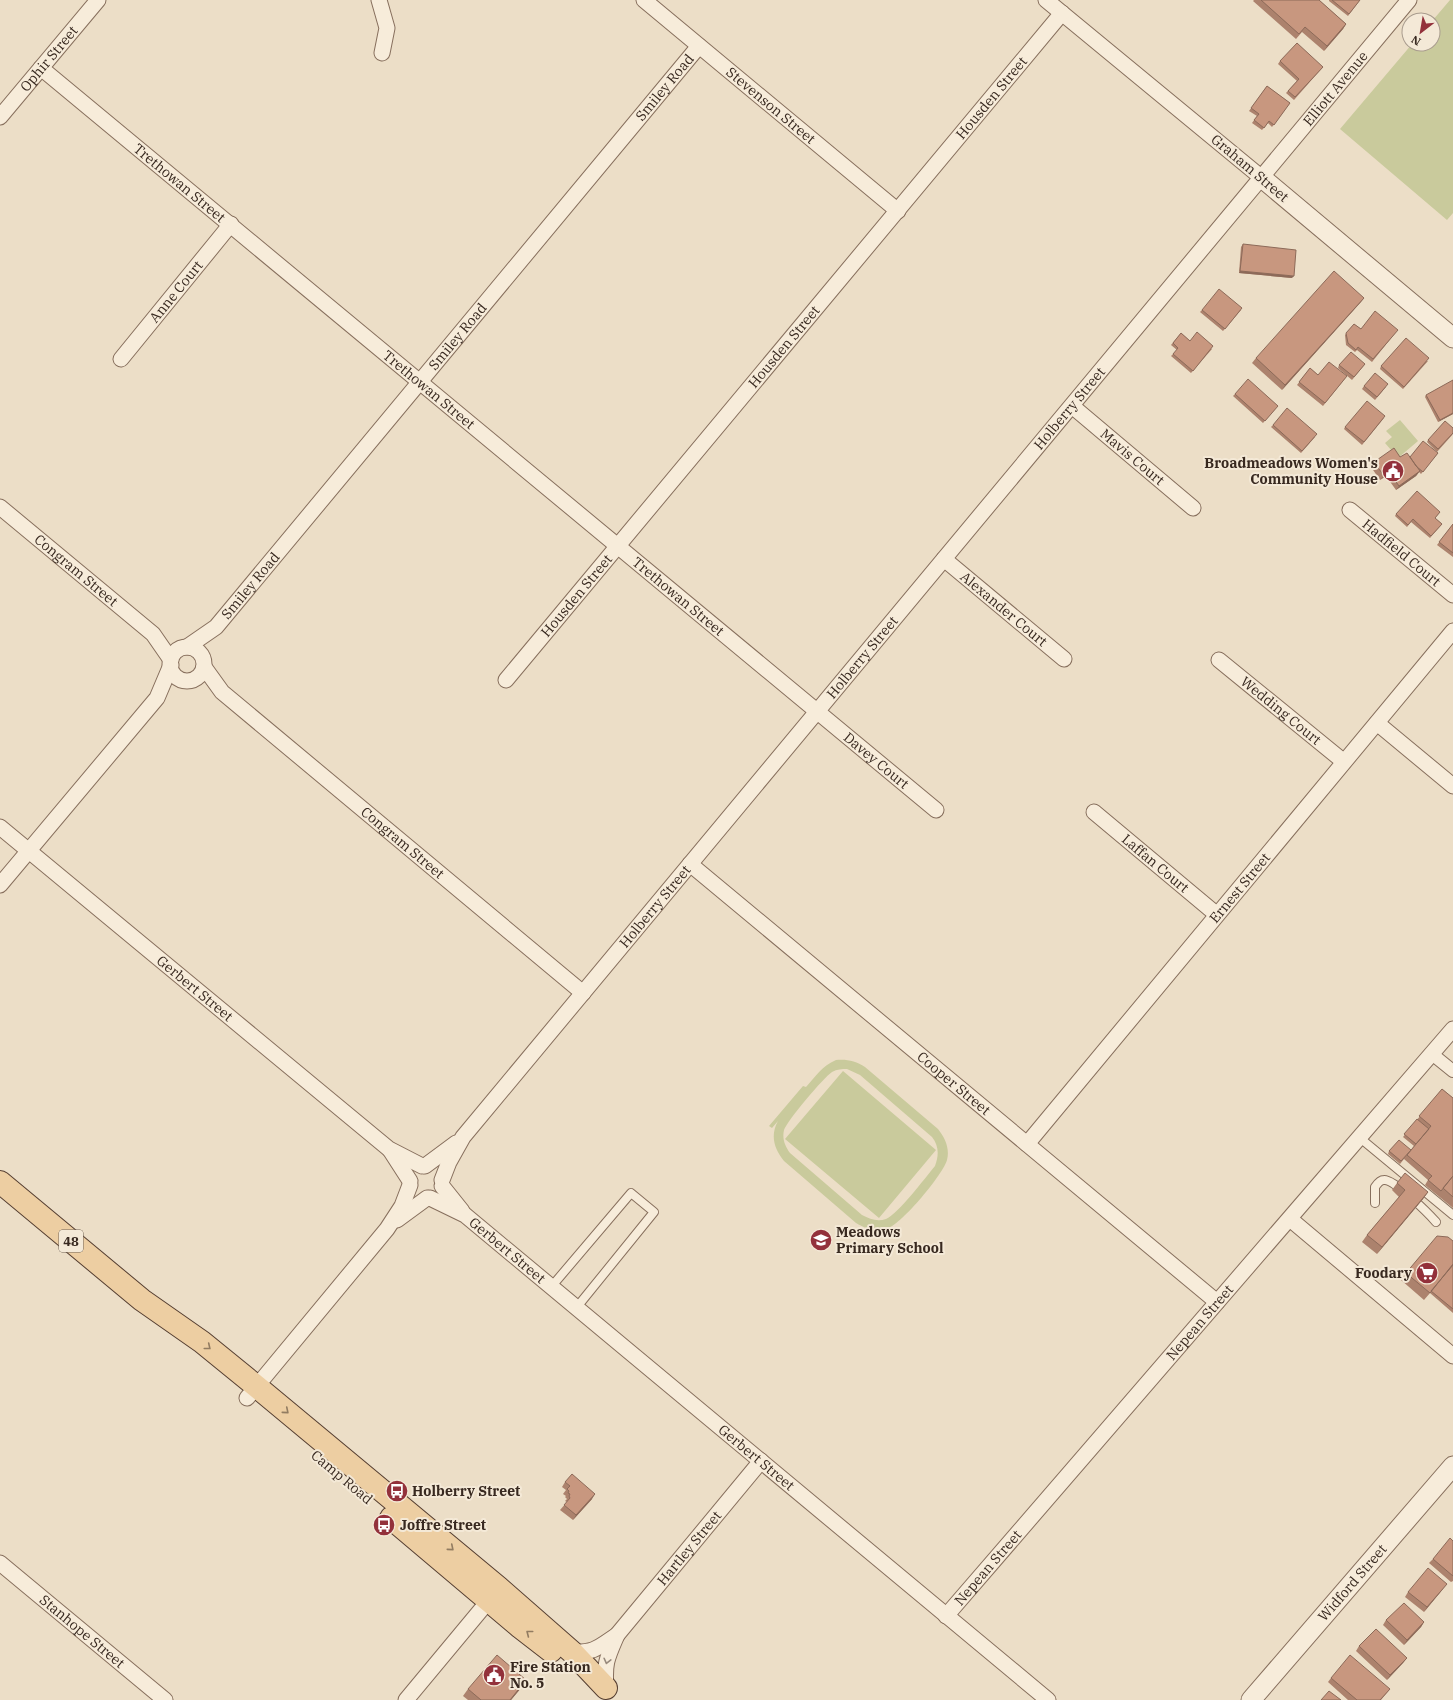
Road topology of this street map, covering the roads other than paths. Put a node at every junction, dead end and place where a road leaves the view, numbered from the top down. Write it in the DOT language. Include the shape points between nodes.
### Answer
graph roads {
  1 [pos="98,0"];
  2 [pos="378,0"];
  3 [pos="644,0"];
  4 [pos="1046,0"];
  5 [pos="1409,0"];
  6 [pos="1062,13"];
  7 [pos="699,46"];
  8 [pos="382,53"];
  9 [pos="41,68"];
  10 [pos="0,118"];
  11 [pos="1262,178"];
  12 [pos="898,211"];
  13 [pos="231,224"];
  14 [pos="1453,338"];
  15 [pos="121,359"];
  16 [pos="420,382"];
  17 [pos="1072,406"];
  18 [pos="0,507"];
  19 [pos="1193,508"];
  20 [pos="1350,510"];
  21 [pos="619,546"];
  22 [pos="944,559"];
  23 [pos="1453,595"];
  24 [pos="216,627"];
  25 [pos="1453,631"];
  26 [pos="153,634"];
  27 [pos="186,647"];
  28 [pos="1064,659"];
  29 [pos="1219,660"];
  30 [pos="171,662"];
  31 [pos="204,664"];
  32 [pos="191,680"];
  33 [pos="506,680"];
  34 [pos="222,692"];
  35 [pos="157,698"];
  36 [pos="817,712"];
  37 [pos="1377,723"];
  38 [pos="1343,762"];
  39 [pos="1453,786"];
  40 [pos="936,810"];
  41 [pos="1094,812"];
  42 [pos="0,827"];
  43 [pos="29,851"];
  44 [pos="690,864"];
  45 [pos="0,885"];
  46 [pos="1216,914"];
  47 [pos="583,993"];
  48 [pos="1453,1029"];
  49 [pos="1432,1054"];
  50 [pos="1453,1071"];
  51 [pos="463,1137"];
  52 [pos="1360,1138"];
  53 [pos="1027,1144"];
  54 [pos="389,1149"];
  55 [pos="423,1166"];
  56 [pos="0,1182"];
  57 [pos="410,1183"];
  58 [pos="442,1183"];
  59 [pos="428,1198"];
  60 [pos="1375,1203"];
  61 [pos="465,1215"];
  62 [pos="1453,1215"];
  63 [pos="1290,1219"];
  64 [pos="1436,1222"];
  65 [pos="387,1229"];
  66 [pos="552,1286"];
  67 [pos="1216,1302"];
  68 [pos="577,1307"];
  69 [pos="1453,1356"];
  70 [pos="252,1392"];
  71 [pos="761,1461"];
  72 [pos="1453,1466"];
  73 [pos="0,1563"];
  74 [pos="494,1594"];
  75 [pos="946,1616"];
  76 [pos="617,1635"];
  77 [pos="572,1652"];
  78 [pos="613,1694"];
  79 [pos="165,1700"];
  80 [pos="406,1700"];
  81 [pos="1048,1700"];
  82 [pos="1251,1700"];
  1 -- 9 [label="street, Ophir Street"];
  2 -- 8 [label="street" via="386,28"];
  3 -- 7 [label="street, Stevenson Street"];
  4 -- 6 [label="street, Graham Street"];
  5 -- 11 [label="street, Elliott Avenue"];
  6 -- 11 [label="street, Graham Street"];
  6 -- 12 [label="street, Housden Street"];
  7 -- 12 [label="street, Stevenson Street"];
  7 -- 16 [label="street, Smiley Road"];
  9 -- 10 [label="street, Ophir Street"];
  9 -- 13 [label="street, Trethowan Street"];
  11 -- 14 [label="street, Graham Street"];
  11 -- 17 [label="street, Holberry Street"];
  12 -- 21 [label="street, Housden Street"];
  13 -- 15 [label="street, Anne Court"];
  13 -- 16 [label="street, Trethowan Street"];
  16 -- 21 [label="street, Trethowan Street"];
  16 -- 24 [label="street, Smiley Road"];
  17 -- 19 [label="street, Mavis Court"];
  17 -- 22 [label="street, Holberry Street"];
  18 -- 26 [label="street, Congram Street"];
  20 -- 23 [label="street, Hadfield Court"];
  21 -- 33 [label="street, Housden Street"];
  21 -- 36 [label="street, Trethowan Street"];
  22 -- 28 [label="street, Alexander Court"];
  22 -- 36 [label="street, Holberry Street"];
  24 -- 27 [label="street, Smiley Road"];
  24 -- 31 [label="street, Smiley Road"];
  25 -- 37 [label="street, Ernest Street"];
  26 -- 27 [label="street, Congram Street"];
  26 -- 30 [label="street, Congram Street"];
  27 -- 30 [label="street" via="176,652"];
  27 -- 31 [label="street" via="200,653"];
  29 -- 38 [label="street, Wedding Court"];
  30 -- 32 [label="street" via="178,678"];
  30 -- 35 [label="street"];
  31 -- 32 [label="street" via="202,672"];
  31 -- 34 [label="street, Congram Street"];
  32 -- 34 [label="street, Congram Street"];
  32 -- 35 [label="street"];
  34 -- 47 [label="street, Congram Street"];
  35 -- 43 [label="street"];
  36 -- 40 [label="street, Davey Court"];
  36 -- 44 [label="street, Holberry Street"];
  37 -- 38 [label="street, Ernest Street"];
  37 -- 39 [label="street"];
  38 -- 46 [label="street, Ernest Street"];
  41 -- 46 [label="street, Laffan Court"];
  42 -- 43 [label="street, Gerbert Street"];
  43 -- 45 [label="street"];
  43 -- 54 [label="street, Gerbert Street"];
  44 -- 47 [label="street, Holberry Street"];
  44 -- 53 [label="street, Cooper Street"];
  46 -- 53 [label="street, Ernest Street"];
  47 -- 51 [label="street, Holberry Street"];
  48 -- 49 [label="street, Nepean Street"];
  49 -- 50 [label="street"];
  49 -- 52 [label="street, Nepean Street"];
  51 -- 55 [label="street, Holberry Street"];
  51 -- 58 [label="street, Holberry Street" via="449,1162"];
  52 -- 62 [label="lane"];
  52 -- 63 [label="street, Nepean Street"];
  53 -- 67 [label="street, Cooper Street"];
  54 -- 55 [label="street, Gerbert Street"];
  54 -- 57 [label="street, Gerbert Street"];
  55 -- 57 [label="street" via="414,1172"];
  55 -- 58 [label="street" via="430,1166 438,1171"];
  56 -- 70 [label="main road, Camp Road / 48" via="142,1300 202,1342"];
  57 -- 59 [label="street" via="414,1193"];
  57 -- 65 [label="street" via="402,1206"];
  58 -- 59 [label="street" via="438,1193"];
  58 -- 61 [label="street, Gerbert Street"];
  59 -- 61 [label="street, Gerbert Street"];
  59 -- 65 [label="street"];
  60 -- 64 [label="lane" via="1374,1187 1381,1180 1386,1180 1418,1204"];
  61 -- 66 [label="street, Gerbert Street"];
  63 -- 67 [label="street, Nepean Street"];
  63 -- 69 [label="street"];
  65 -- 70 [label="street"];
  66 -- 68 [label="street, Gerbert Street"];
  66 -- 68 [label="lane" via="631,1192 654,1212"];
  67 -- 75 [label="street, Nepean Street"];
  68 -- 71 [label="street, Gerbert Street"];
  70 -- 74 [label="main road, Camp Road / 48"];
  71 -- 75 [label="street, Gerbert Street"];
  71 -- 76 [label="street, Hartley Street"];
  72 -- 82 [label="street, Widford Street"];
  73 -- 79 [label="street, Stanhope Street"];
  74 -- 77 [label="main road, Camp Road / 48"];
  78 -- 74 [label="main road, Camp Road / 48, one-way" via="564,1661"];
  74 -- 80 [label="street"];
  75 -- 81 [label="street, Gerbert Street"];
  76 -- 77 [label="street, Hartley Street" via="596,1650"];
  76 -- 78 [label="street, Hartley Street, one-way" via="606,1659 605,1670"];
  77 -- 78 [label="main road, Camp Road / 48"];
}
